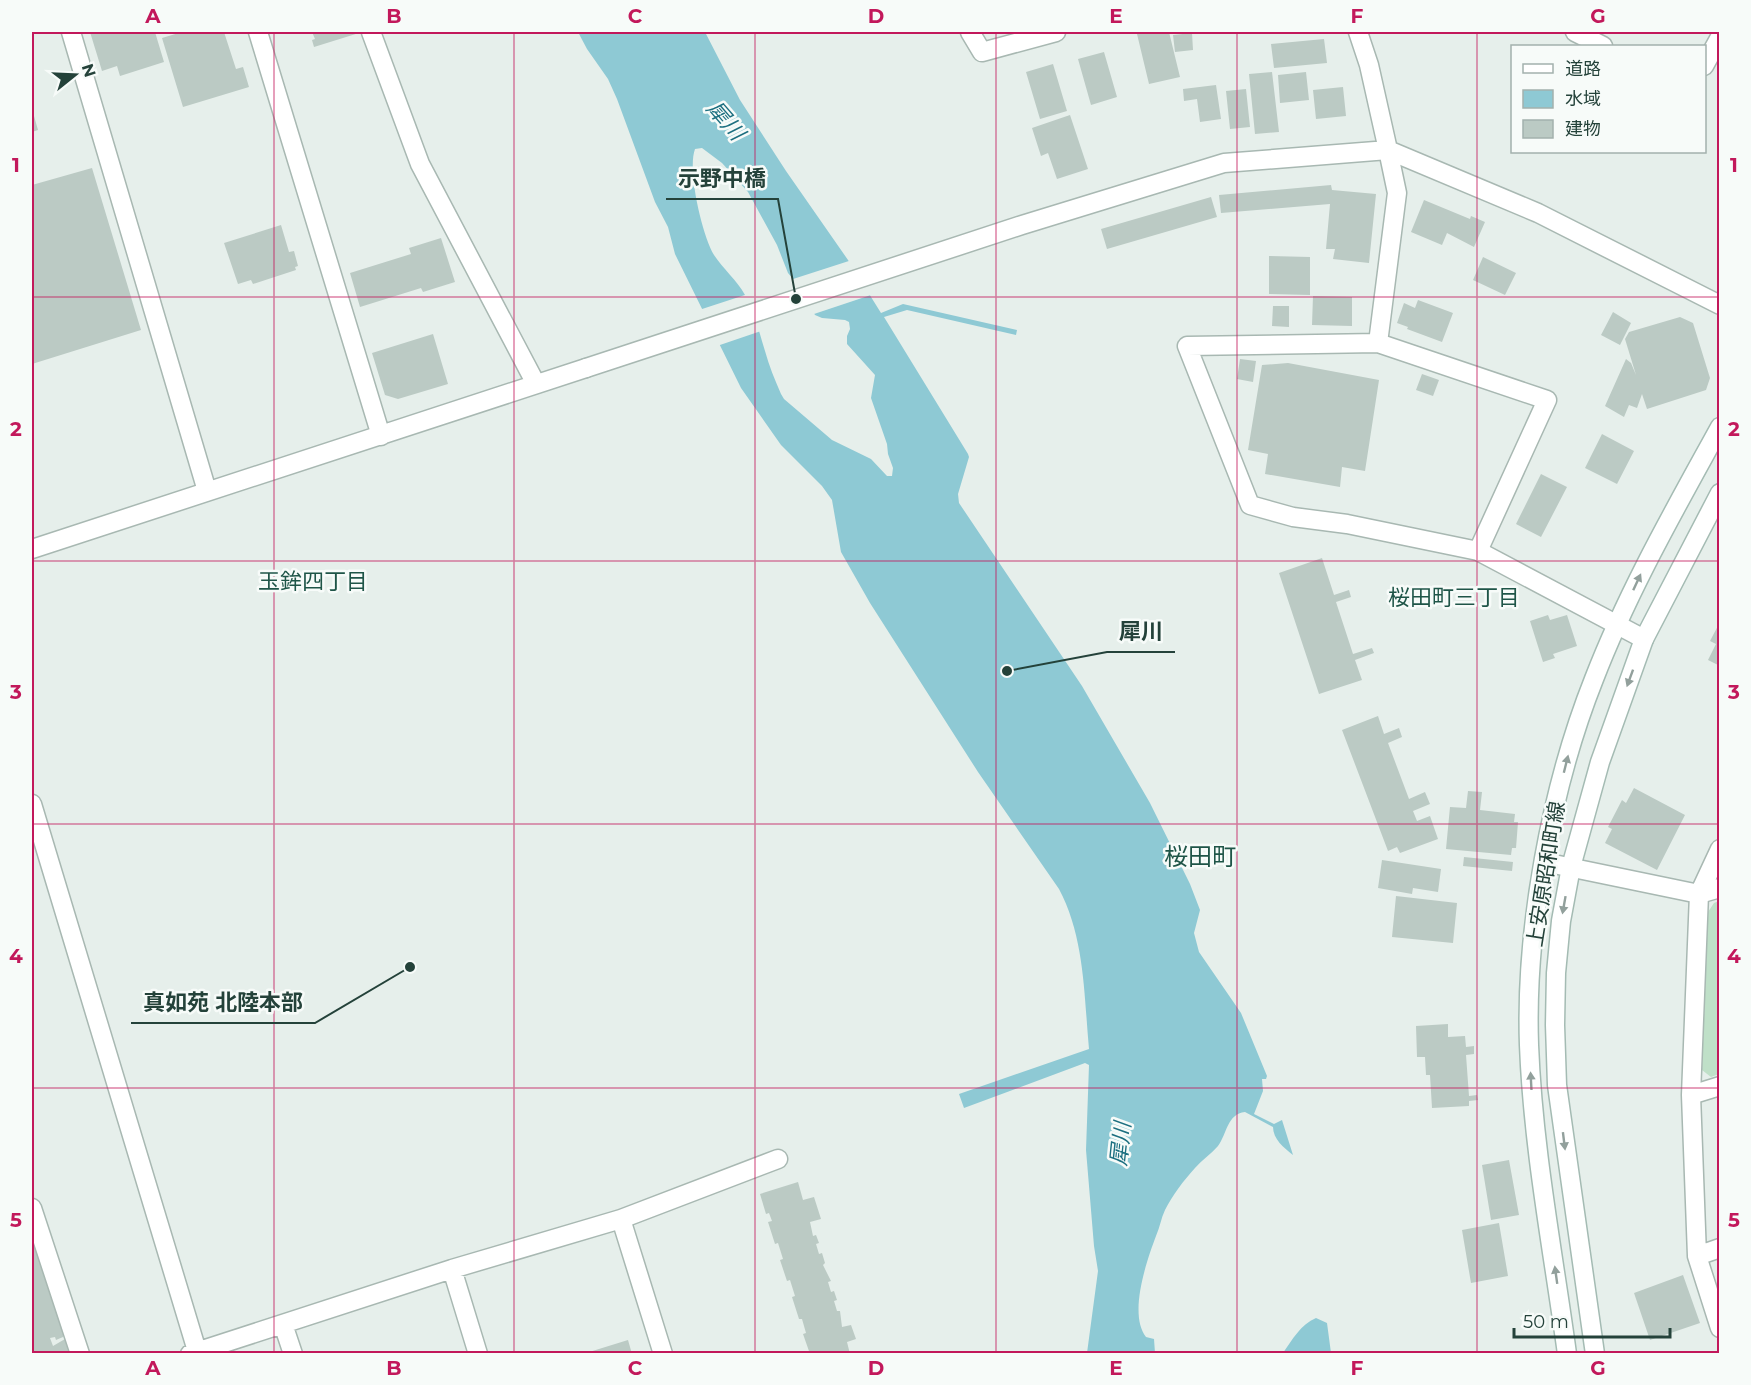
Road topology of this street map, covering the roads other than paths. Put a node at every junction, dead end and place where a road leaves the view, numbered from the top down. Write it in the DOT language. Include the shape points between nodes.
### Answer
graph roads {
  1 [pos="71,32"];
  2 [pos="258,32"];
  3 [pos="371,32"];
  4 [pos="970,32"];
  5 [pos="1056,32"];
  6 [pos="1358,32"];
  7 [pos="1575,32"];
  8 [pos="1719,37"];
  9 [pos="1601,45"];
  10 [pos="1706,62"];
  11 [pos="1388,150"];
  12 [pos="1719,305"];
  13 [pos="1378,343"];
  14 [pos="536,384"];
  15 [pos="1719,427"];
  16 [pos="381,436"];
  17 [pos="207,491"];
  18 [pos="1719,494"];
  19 [pos="32,549"];
  20 [pos="1478,551"];
  21 [pos="1617,625"];
  22 [pos="1644,639"];
  23 [pos="32,804"];
  24 [pos="1719,849"];
  25 [pos="1544,862"];
  26 [pos="1570,867"];
  27 [pos="1719,888"];
  28 [pos="1699,894"];
  29 [pos="1719,1086"];
  30 [pos="1691,1095"];
  31 [pos="778,1159"];
  32 [pos="32,1208"];
  33 [pos="621,1219"];
  34 [pos="1719,1248"];
  35 [pos="1697,1256"];
  36 [pos="452,1269"];
  37 [pos="283,1323"];
  38 [pos="1719,1328"];
  39 [pos="194,1352"];
  40 [pos="80,1353"];
  41 [pos="293,1353"];
  42 [pos="478,1353"];
  43 [pos="663,1353"];
  44 [pos="1567,1353"];
  45 [pos="1595,1353"];
  1 -- 17 [label="street"];
  2 -- 16 [label="street"];
  3 -- 14 [label="street" via="420,164"];
  4 -- 5 [label="street" via="982,51"];
  6 -- 11 [label="street"];
  7 -- 9 [label="street"];
  8 -- 10 [label="street"];
  11 -- 12 [label="street" via="1538,213"];
  11 -- 13 [label="street" via="1397,193"];
  11 -- 14 [label="street" via="1224,163"];
  13 -- 20 [label="street" via="1547,400"];
  13 -- 20 [label="street" via="1187,346 1250,505 1293,517"];
  14 -- 16 [label="street"];
  21 -- 15 [label="street, 上安原昭和町線, one-way"];
  16 -- 17 [label="street"];
  17 -- 19 [label="street"];
  18 -- 22 [label="street, 上安原昭和町線"];
  20 -- 21 [label="street"];
  21 -- 22 [label="street"];
  25 -- 21 [label="street, 上安原昭和町線, one-way" via="1572,740"];
  22 -- 26 [label="street, 上安原昭和町線, one-way" via="1600,762"];
  23 -- 39 [label="street"];
  24 -- 28 [label="street"];
  25 -- 26 [label="street"];
  44 -- 25 [label="street, 上安原昭和町線, one-way" via="1540,1177 1529,1042 1531,973"];
  26 -- 28 [label="street"];
  26 -- 45 [label="street, 上安原昭和町線, one-way" via="1556,974 1557,1085"];
  27 -- 28 [label="street"];
  28 -- 30 [label="street"];
  29 -- 30 [label="street"];
  30 -- 35 [label="street"];
  31 -- 33 [label="street"];
  32 -- 40 [label="street"];
  33 -- 36 [label="street"];
  33 -- 43 [label="street"];
  34 -- 35 [label="street"];
  35 -- 38 [label="street"];
  36 -- 37 [label="street"];
  36 -- 42 [label="street"];
  37 -- 39 [label="street"];
  37 -- 41 [label="street"];
}
